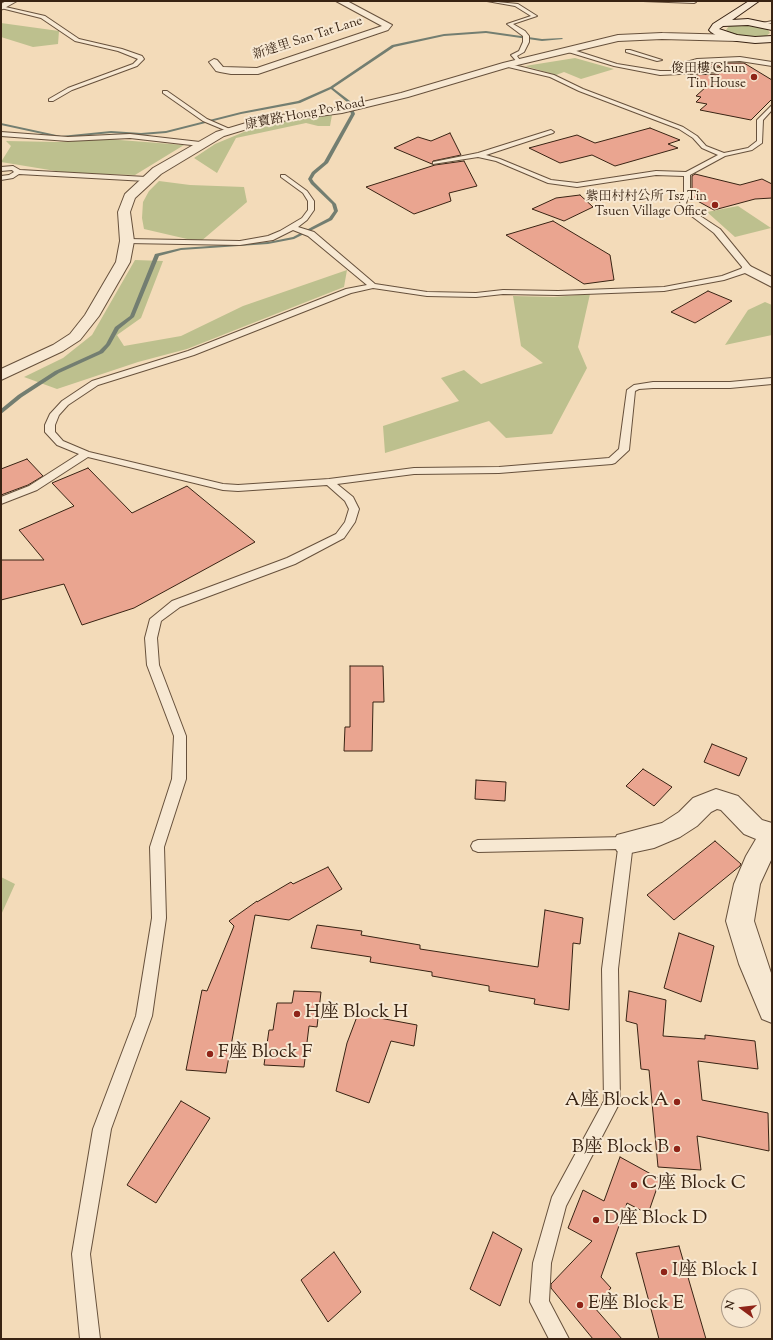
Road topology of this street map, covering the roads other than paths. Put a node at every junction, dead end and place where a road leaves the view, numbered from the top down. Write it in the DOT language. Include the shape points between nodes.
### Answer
graph roads {
  1 [pos="13,1"];
  2 [pos="340,1"];
  3 [pos="489,1"];
  4 [pos="645,1"];
  5 [pos="682,1"];
  6 [pos="694,2"];
  7 [pos="755,2"];
  8 [pos="1,7"];
  9 [pos="772,22"];
  10 [pos="757,23"];
  11 [pos="718,24"];
  12 [pos="772,27"];
  13 [pos="662,36"];
  14 [pos="740,39"];
  15 [pos="772,39"];
  16 [pos="772,46"];
  17 [pos="567,50"];
  18 [pos="628,51"];
  19 [pos="642,55"];
  20 [pos="658,60"];
  21 [pos="214,62"];
  22 [pos="520,62"];
  23 [pos="612,64"];
  24 [pos="772,64"];
  25 [pos="506,65"];
  26 [pos="719,70"];
  27 [pos="675,73"];
  28 [pos="165,92"];
  29 [pos="51,100"];
  30 [pos="772,108"];
  31 [pos="223,128"];
  32 [pos="551,132"];
  33 [pos="1,134"];
  34 [pos="200,144"];
  35 [pos="478,155"];
  36 [pos="723,155"];
  37 [pos="435,163"];
  38 [pos="1,169"];
  39 [pos="18,172"];
  40 [pos="687,174"];
  41 [pos="283,176"];
  42 [pos="1,178"];
  43 [pos="146,179"];
  44 [pos="294,228"];
  45 [pos="127,240"];
  46 [pos="748,269"];
  47 [pos="772,283"];
  48 [pos="373,286"];
  49 [pos="1,375"];
  50 [pos="772,381"];
  51 [pos="86,454"];
  52 [pos="329,482"];
  53 [pos="1,502"];
  54 [pos="772,834"];
  55 [pos="626,843"];
  56 [pos="478,846"];
  57 [pos="772,1010"];
  58 [pos="90,1339"];
  59 [pos="559,1339"];
  1 -- 8 [label="street"];
  2 -- 21 [label="street, 新達里 San Tat Lane" via="391,25 258,71 220,69"];
  3 -- 22 [label="lane" via="516,5 534,14 534,17 509,24 523,32 526,39 521,52 514,56"];
  4 -- 5 [label="lane"];
  5 -- 6 [label="lane"];
  7 -- 10 [label="street" via="750,17"];
  7 -- 11 [label="street"];
  8 -- 29 [label="lane" via="43,17 77,40 120,50 141,59 135,65 70,89"];
  9 -- 10 [label="lane"];
  10 -- 11 [label="street"];
  10 -- 12 [label="street"];
  11 -- 13 [label="street, 康寶路 Hong Po Road" via="697,31"];
  11 -- 14 [label="street" via="714,28 716,32"];
  13 -- 14 [label="street, 康寶路 Hong Po Road"];
  13 -- 17 [label="street, 康寶路 Hong Po Road" via="618,38"];
  14 -- 15 [label="street"];
  14 -- 16 [label="street"];
  17 -- 22 [label="street, 康寶路 Hong Po Road"];
  17 -- 23 [label="lane"];
  18 -- 19 [label="lane"];
  19 -- 20 [label="lane"];
  19 -- 23 [label="lane"];
  22 -- 25 [label="street, 康寶路 Hong Po Road"];
  23 -- 27 [label="lane" via="647,72"];
  24 -- 27 [label="lane" via="740,59 697,61 681,65 676,68"];
  25 -- 31 [label="street, 康寶路 Hong Po Road" via="342,110"];
  25 -- 36 [label="lane" via="552,76 581,90 681,128 695,136 704,147"];
  26 -- 27 [label="lane"];
  28 -- 31 [label="lane" via="205,120"];
  30 -- 36 [label="lane" via="760,120 760,142 750,149"];
  31 -- 34 [label="street, 康寶路 Hong Po Road"];
  32 -- 35 [label="lane"];
  33 -- 34 [label="lane" via="68,139 130,136"];
  34 -- 43 [label="street, 康寶路 Hong Po Road"];
  35 -- 37 [label="lane"];
  35 -- 40 [label="lane" via="498,160 550,182 568,185 586,185 656,173"];
  36 -- 40 [label="lane"];
  38 -- 39 [label="lane" via="13,168"];
  39 -- 42 [label="lane" via="11,177"];
  39 -- 43 [label="lane"];
  40 -- 46 [label="lane" via="687,194 683,203 688,211 718,231"];
  41 -- 44 [label="lane" via="305,192 311,201 311,210"];
  43 -- 45 [label="street, 康寶路 Hong Po Road" via="134,190 126,204 123,219"];
  44 -- 45 [label="lane" via="270,238 240,243"];
  44 -- 48 [label="lane" via="311,234"];
  45 -- 49 [label="street, 康寶路 Hong Po Road" via="123,262 92,316 75,337 58,348"];
  46 -- 47 [label="street"];
  46 -- 48 [label="lane" via="724,278 664,288 452,295 403,292"];
  48 -- 51 [label="lane" via="349,291 192,353 95,383 65,403 55,414 50,426 50,432 60,443"];
  50 -- 52 [label="lane" via="730,386 653,385 631,390 624,450 612,461 499,470 414,471"];
  51 -- 52 [label="lane" via="238,488"];
  51 -- 53 [label="lane" via="33,488"];
  52 -- 58 [label="lane" via="349,499 354,509 350,522 340,536 292,561 176,604 156,619 151,638 153,665 180,736 179,779 157,847 158,918 144,1016 102,1129 81,1254"];
  54 -- 55 [label="street" via="753,827 729,803 716,799 702,805 688,819 671,830 654,837"];
  54 -- 57 [label="street" via="747,884 740,921 753,964"];
  55 -- 56 [label="lane"];
  55 -- 59 [label="lane" via="610,969 612,1102 558,1203 542,1263 539,1302"];
}
